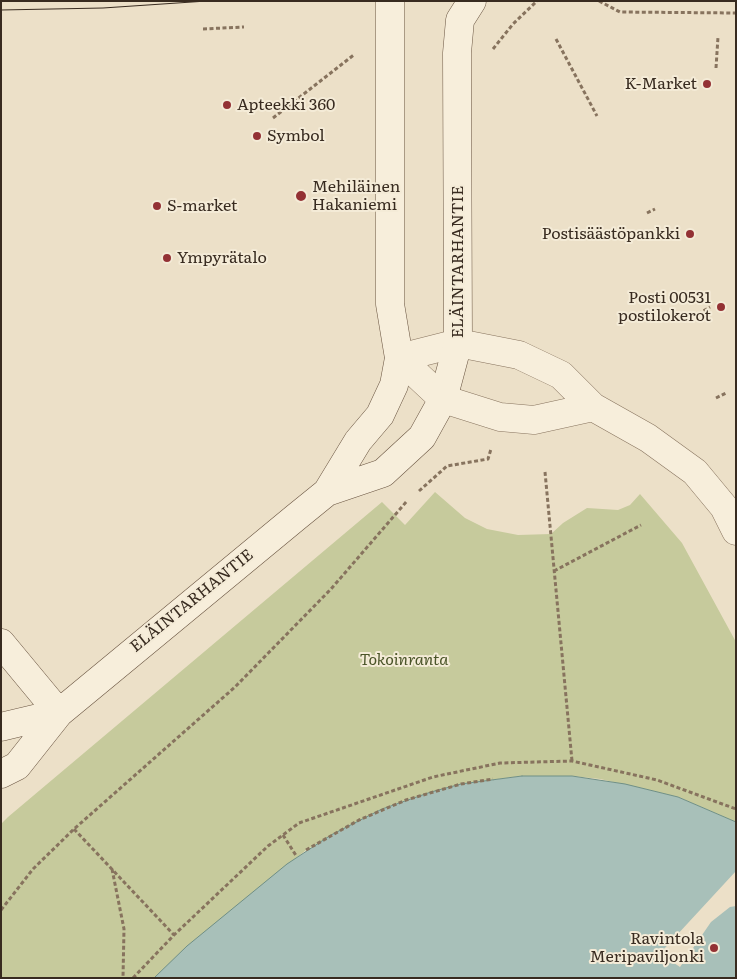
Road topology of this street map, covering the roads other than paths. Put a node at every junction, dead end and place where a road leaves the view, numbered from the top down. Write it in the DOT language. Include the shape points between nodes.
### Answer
graph roads {
  1 [pos="390,1"];
  2 [pos="472,1"];
  3 [pos="458,343"];
  4 [pos="399,358"];
  5 [pos="443,399"];
  6 [pos="593,407"];
  7 [pos="327,492"];
  8 [pos="736,531"];
  9 [pos="1,643"];
  10 [pos="59,713"];
  11 [pos="1,727"];
  12 [pos="1,774"];
  1 -- 4 [label="main road, ELÄINTARHANTIE" via="390,304"];
  2 -- 3 [label="main road, ELÄINTARHANTIE" via="460,20 457,53"];
  3 -- 4 [label="main road"];
  3 -- 5 [label="main road, ELÄINTARHANTIE"];
  3 -- 6 [label="main road" via="518,355 561,374"];
  4 -- 5 [label="main road"];
  4 -- 7 [label="main road, ELÄINTARHANTIE" via="394,385 380,415 358,441"];
  5 -- 6 [label="main road" via="500,417 534,420"];
  5 -- 7 [label="main road, ELÄINTARHANTIE" via="422,437 383,473"];
  6 -- 8 [label="main road" via="648,438 695,472 724,507"];
  7 -- 10 [label="main road, ELÄINTARHANTIE"];
  9 -- 10 [label="main road"];
  10 -- 11 [label="main road, ELÄINTARHANTIE"];
  10 -- 12 [label="main road, ELÄINTARHANTIE" via="17,766"];
}
